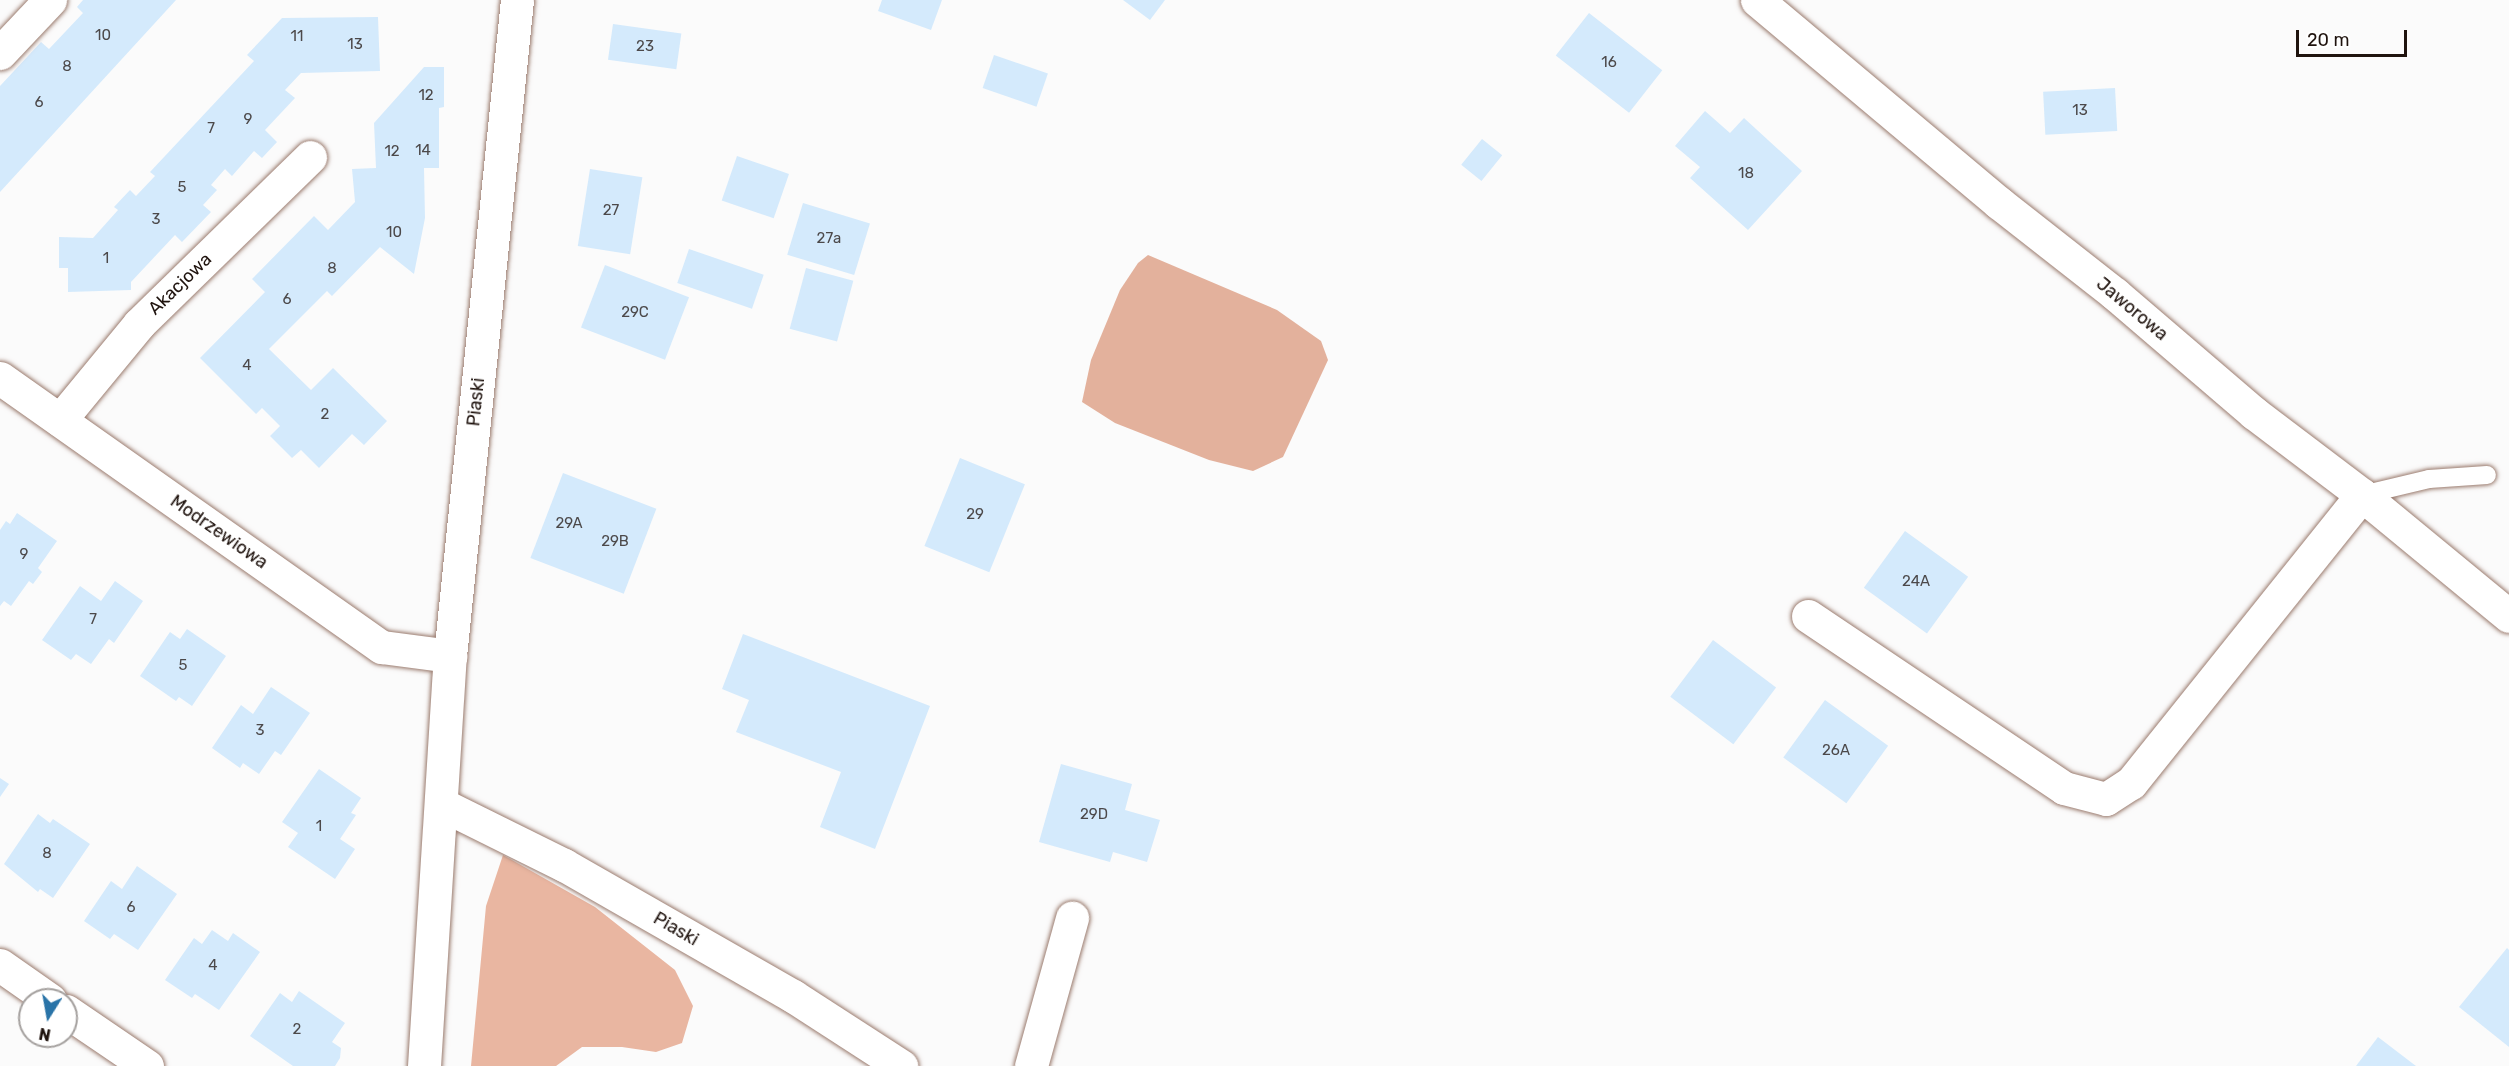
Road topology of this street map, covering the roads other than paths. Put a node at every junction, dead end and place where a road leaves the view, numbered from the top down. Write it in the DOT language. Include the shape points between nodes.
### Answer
graph roads {
  1 [pos="50,0"];
  2 [pos="517,0"];
  3 [pos="1757,0"];
  4 [pos="0,53"];
  5 [pos="310,157"];
  6 [pos="0,378"];
  7 [pos="60,420"];
  8 [pos="2487,475"];
  9 [pos="2362,495"];
  10 [pos="1808,616"];
  11 [pos="2509,616"];
  12 [pos="450,657"];
  13 [pos="443,805"];
  14 [pos="1072,918"];
  15 [pos="0,965"];
  16 [pos="33,988"];
  17 [pos="78,1019"];
  18 [pos="147,1066"];
  19 [pos="424,1066"];
  20 [pos="901,1066"];
  21 [pos="1031,1066"];
  1 -- 4 [label="street"];
  2 -- 12 [label="street, Piaski"];
  3 -- 9 [label="street, Jaworowa" via="2254,413"];
  5 -- 7 [label="street, Akacjowa" via="139,324"];
  6 -- 7 [label="street, Modrzewiowa"];
  7 -- 12 [label="street, Modrzewiowa" via="382,647"];
  8 -- 9 [label="lane" via="2429,479"];
  9 -- 10 [label="street" via="2131,783 2106,799 2064,788"];
  9 -- 11 [label="street, Jaworowa"];
  12 -- 13 [label="street, Piaski"];
  13 -- 19 [label="street, Piaski"];
  13 -- 20 [label="street, Piaski" via="585,877 793,996"];
  14 -- 21 [label="street"];
  15 -- 16 [label="street"];
  17 -- 18 [label="street"];
}
